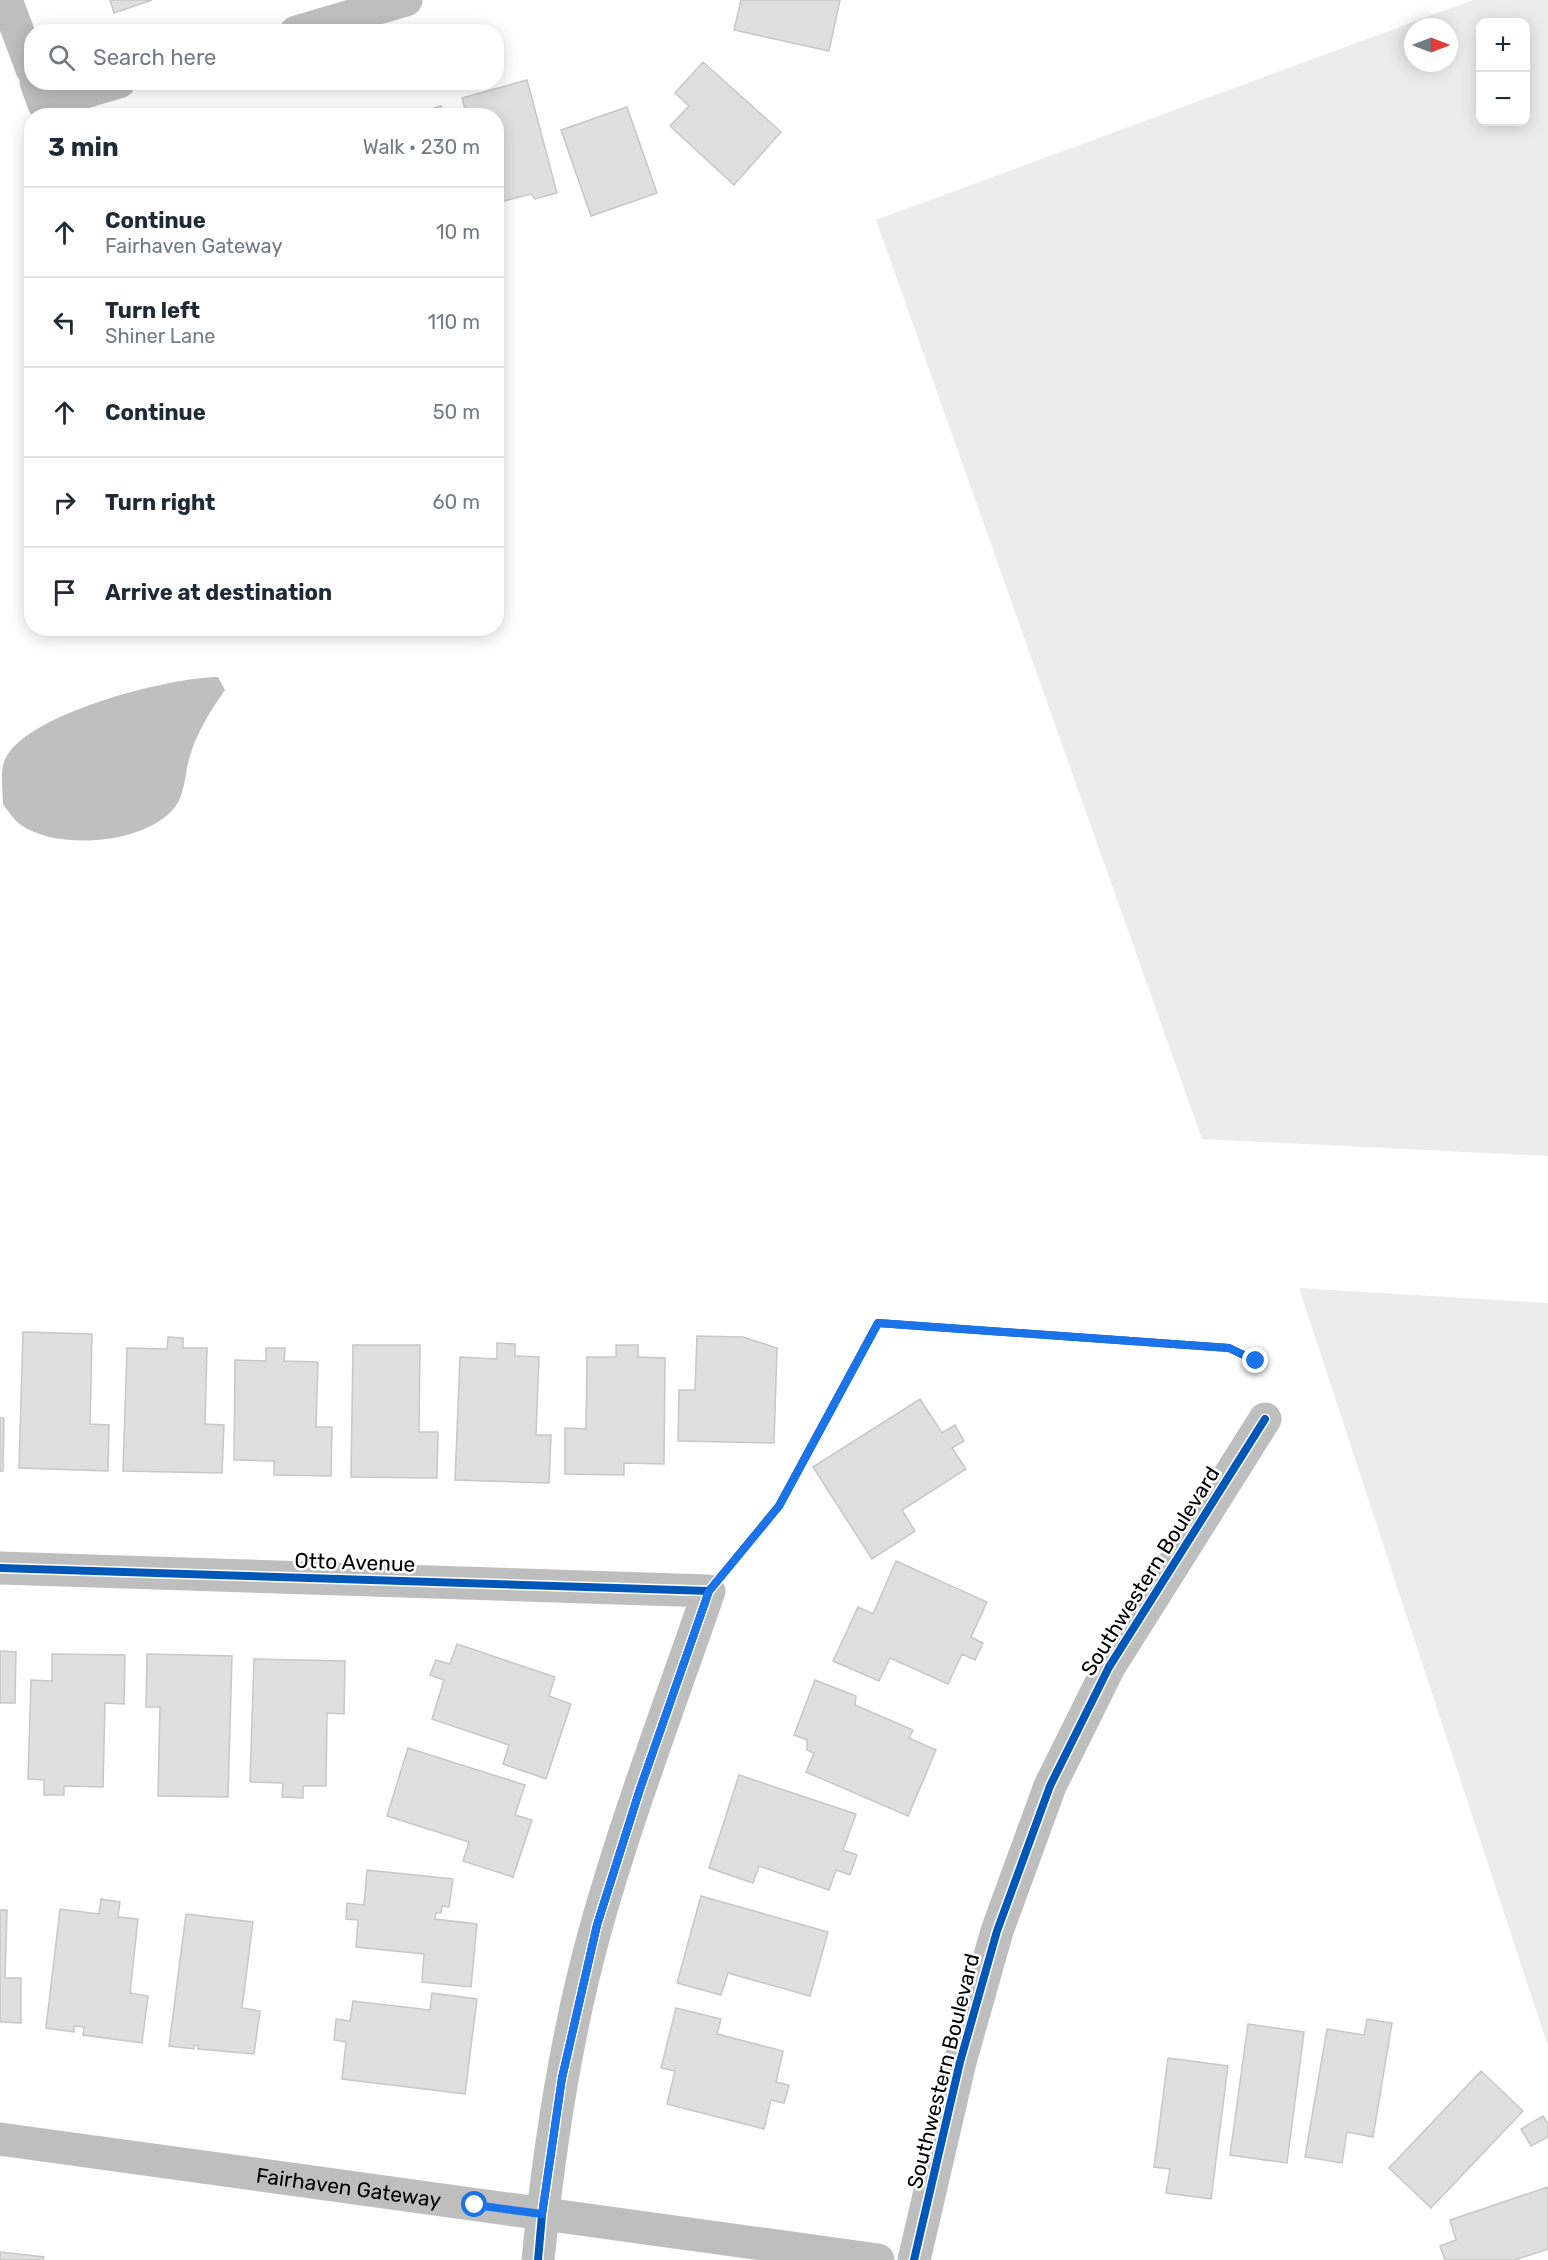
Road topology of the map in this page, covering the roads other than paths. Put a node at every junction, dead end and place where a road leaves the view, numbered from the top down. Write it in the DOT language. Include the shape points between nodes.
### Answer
graph roads {
  1 [pos="6,0"];
  2 [pos="406,0"];
  3 [pos="324,24"];
  4 [pos="24,48"];
  5 [pos="62,90"];
  6 [pos="40,93"];
  7 [pos="1265,1419"];
  8 [pos="0,1568"];
  9 [pos="0,2139"];
  10 [pos="542,2214"];
  11 [pos="538,2260"];
  12 [pos="878,2260"];
  13 [pos="914,2260"];
  1 -- 4 [label="street"];
  2 -- 3 [label="street"];
  5 -- 6 [label="street"];
  7 -- 13 [label="street, Southwestern Boulevard" via="1109,1667 1050,1786 997,1930 960,2062"];
  8 -- 10 [label="street, Otto Avenue" via="709,1591 597,1925 562,2078"];
  9 -- 10 [label="street, Fairhaven Gateway"];
  10 -- 11 [label="street"];
  10 -- 12 [label="street, Fairhaven Gateway"];
}
